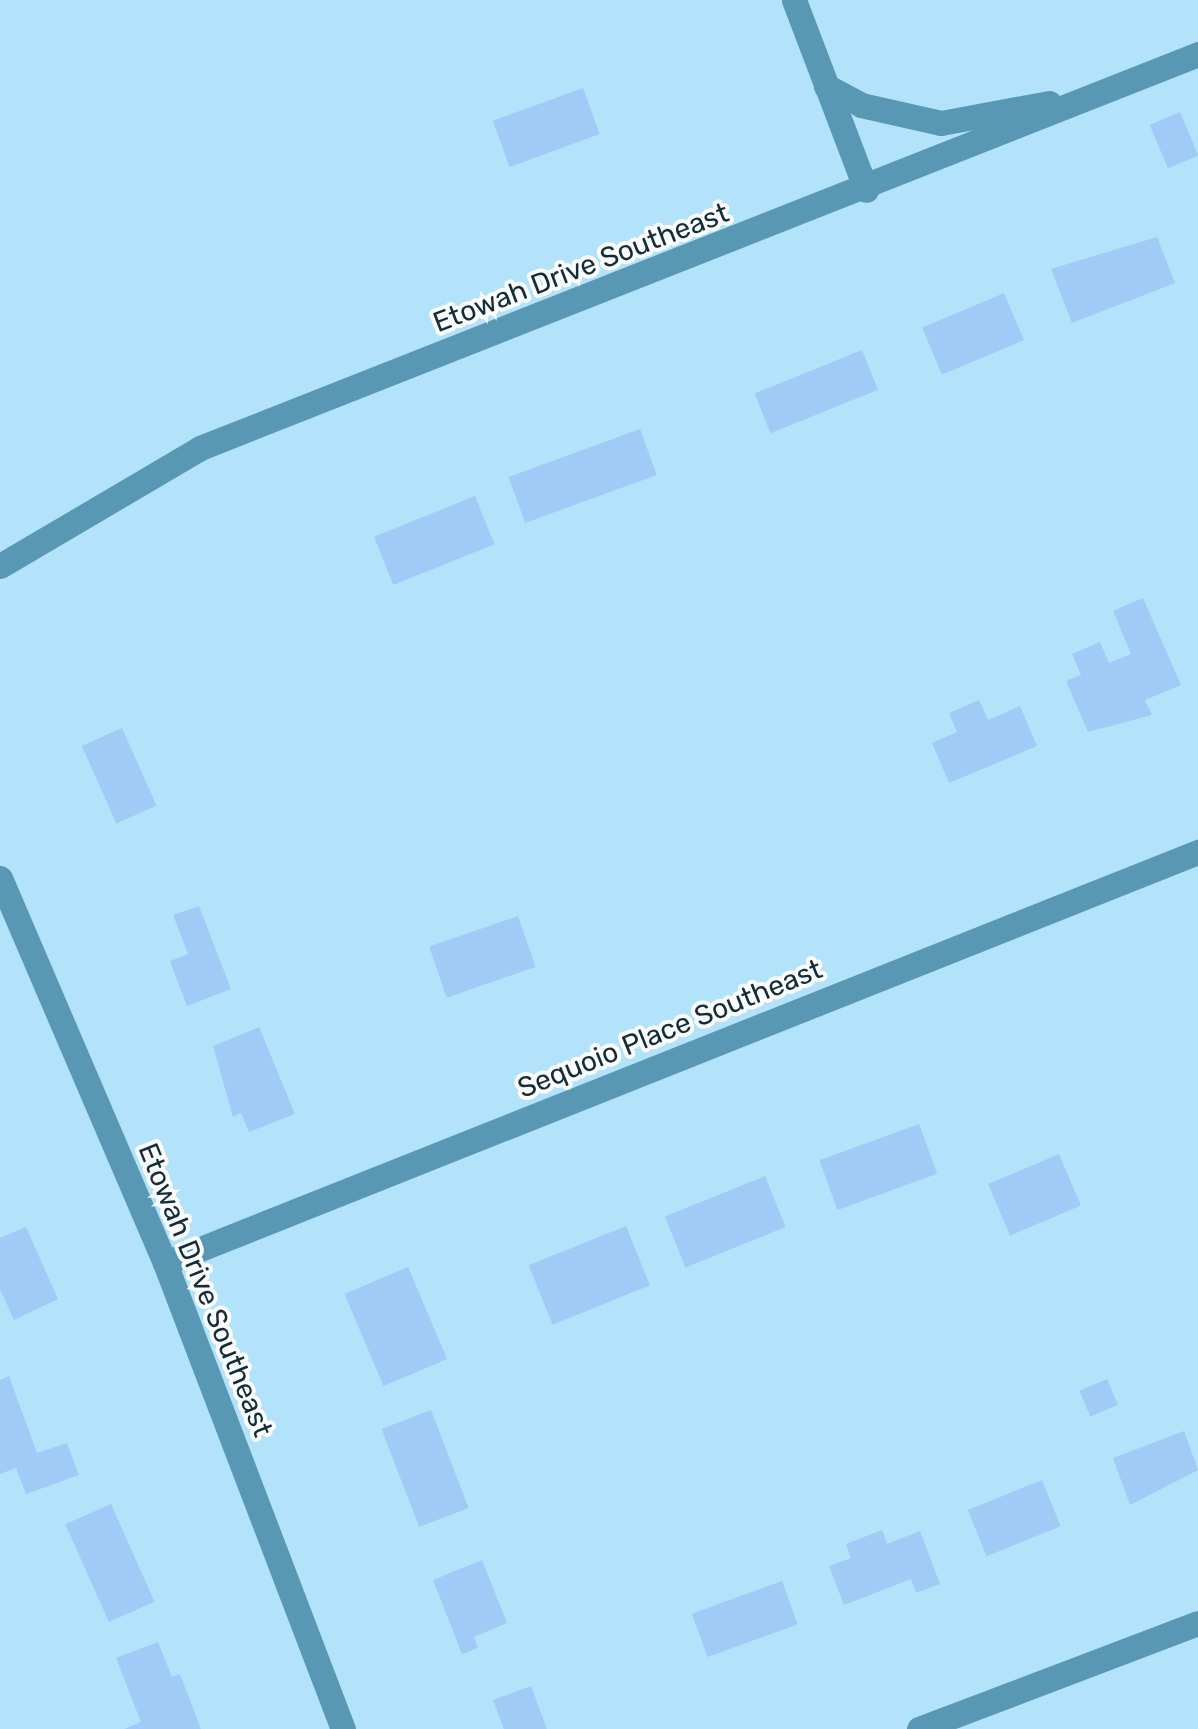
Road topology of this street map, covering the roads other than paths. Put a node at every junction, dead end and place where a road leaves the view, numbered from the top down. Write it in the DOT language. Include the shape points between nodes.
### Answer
graph roads {
  1 [pos="794,0"];
  2 [pos="1198,54"];
  3 [pos="826,86"];
  4 [pos="1103,92"];
  5 [pos="866,190"];
  6 [pos="0,566"];
  7 [pos="1198,852"];
  8 [pos="0,878"];
  9 [pos="165,1262"];
  10 [pos="1198,1623"];
  11 [pos="343,1729"];
  12 [pos="919,1729"];
  1 -- 3 [label="street"];
  2 -- 4 [label="street, Etowah Drive Southeast"];
  3 -- 4 [label="street" via="861,105 941,124"];
  3 -- 5 [label="street"];
  4 -- 5 [label="street, Etowah Drive Southeast"];
  5 -- 6 [label="street, Etowah Drive Southeast" via="200,448"];
  7 -- 9 [label="street, Sequoio Place Southeast"];
  8 -- 9 [label="street, Etowah Drive Southeast"];
  9 -- 11 [label="street, Etowah Drive Southeast"];
  10 -- 12 [label="street"];
}
